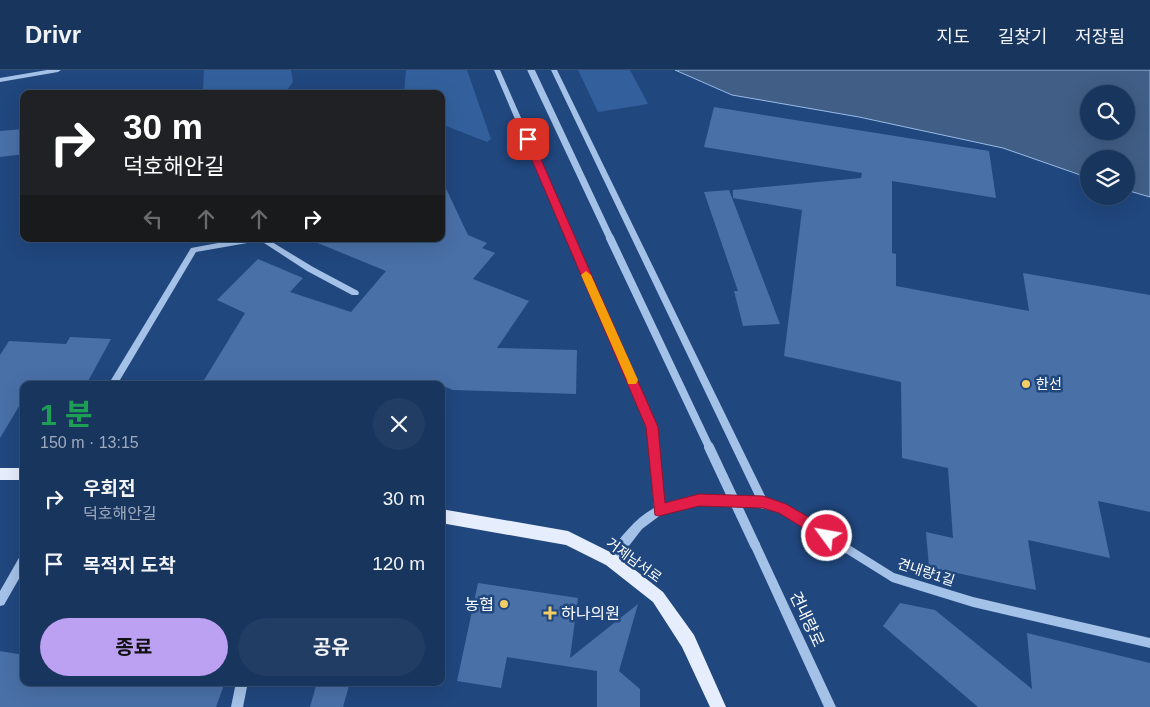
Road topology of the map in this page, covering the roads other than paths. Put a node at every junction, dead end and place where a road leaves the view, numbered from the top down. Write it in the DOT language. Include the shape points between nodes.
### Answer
graph roads {
  1 [pos="58,70"];
  2 [pos="497,70"];
  3 [pos="531,70"];
  4 [pos="554,70"];
  5 [pos="0,80"];
  6 [pos="237,242"];
  7 [pos="267,242"];
  8 [pos="355,293"];
  9 [pos="114,381"];
  10 [pos="0,474"];
  11 [pos="20,474"];
  12 [pos="763,502"];
  13 [pos="659,510"];
  14 [pos="445,517"];
  15 [pos="611,560"];
  16 [pos="20,567"];
  17 [pos="0,601"];
  18 [pos="1150,643"];
  19 [pos="241,686"];
  20 [pos="236,707"];
  21 [pos="718,707"];
  22 [pos="830,707"];
  1 -- 5 [label="street"];
  2 -- 13 [label="street" via="652,427"];
  3 -- 22 [label="street, 견내량로, bridge"];
  4 -- 12 [label="street"];
  6 -- 9 [label="street" via="194,250"];
  7 -- 8 [label="street"];
  10 -- 11 [label="main road"];
  12 -- 13 [label="street, 견내량1길" via="699,500"];
  12 -- 18 [label="street, 견내량1길" via="782,508 892,577 973,602"];
  13 -- 15 [label="street, 견내량1길" via="628,536"];
  14 -- 15 [label="main road, 거제남서로" via="568,538"];
  15 -- 21 [label="main road, 거제남서로" via="658,598 688,641"];
  16 -- 17 [label="street"];
  19 -- 20 [label="street"];
}
